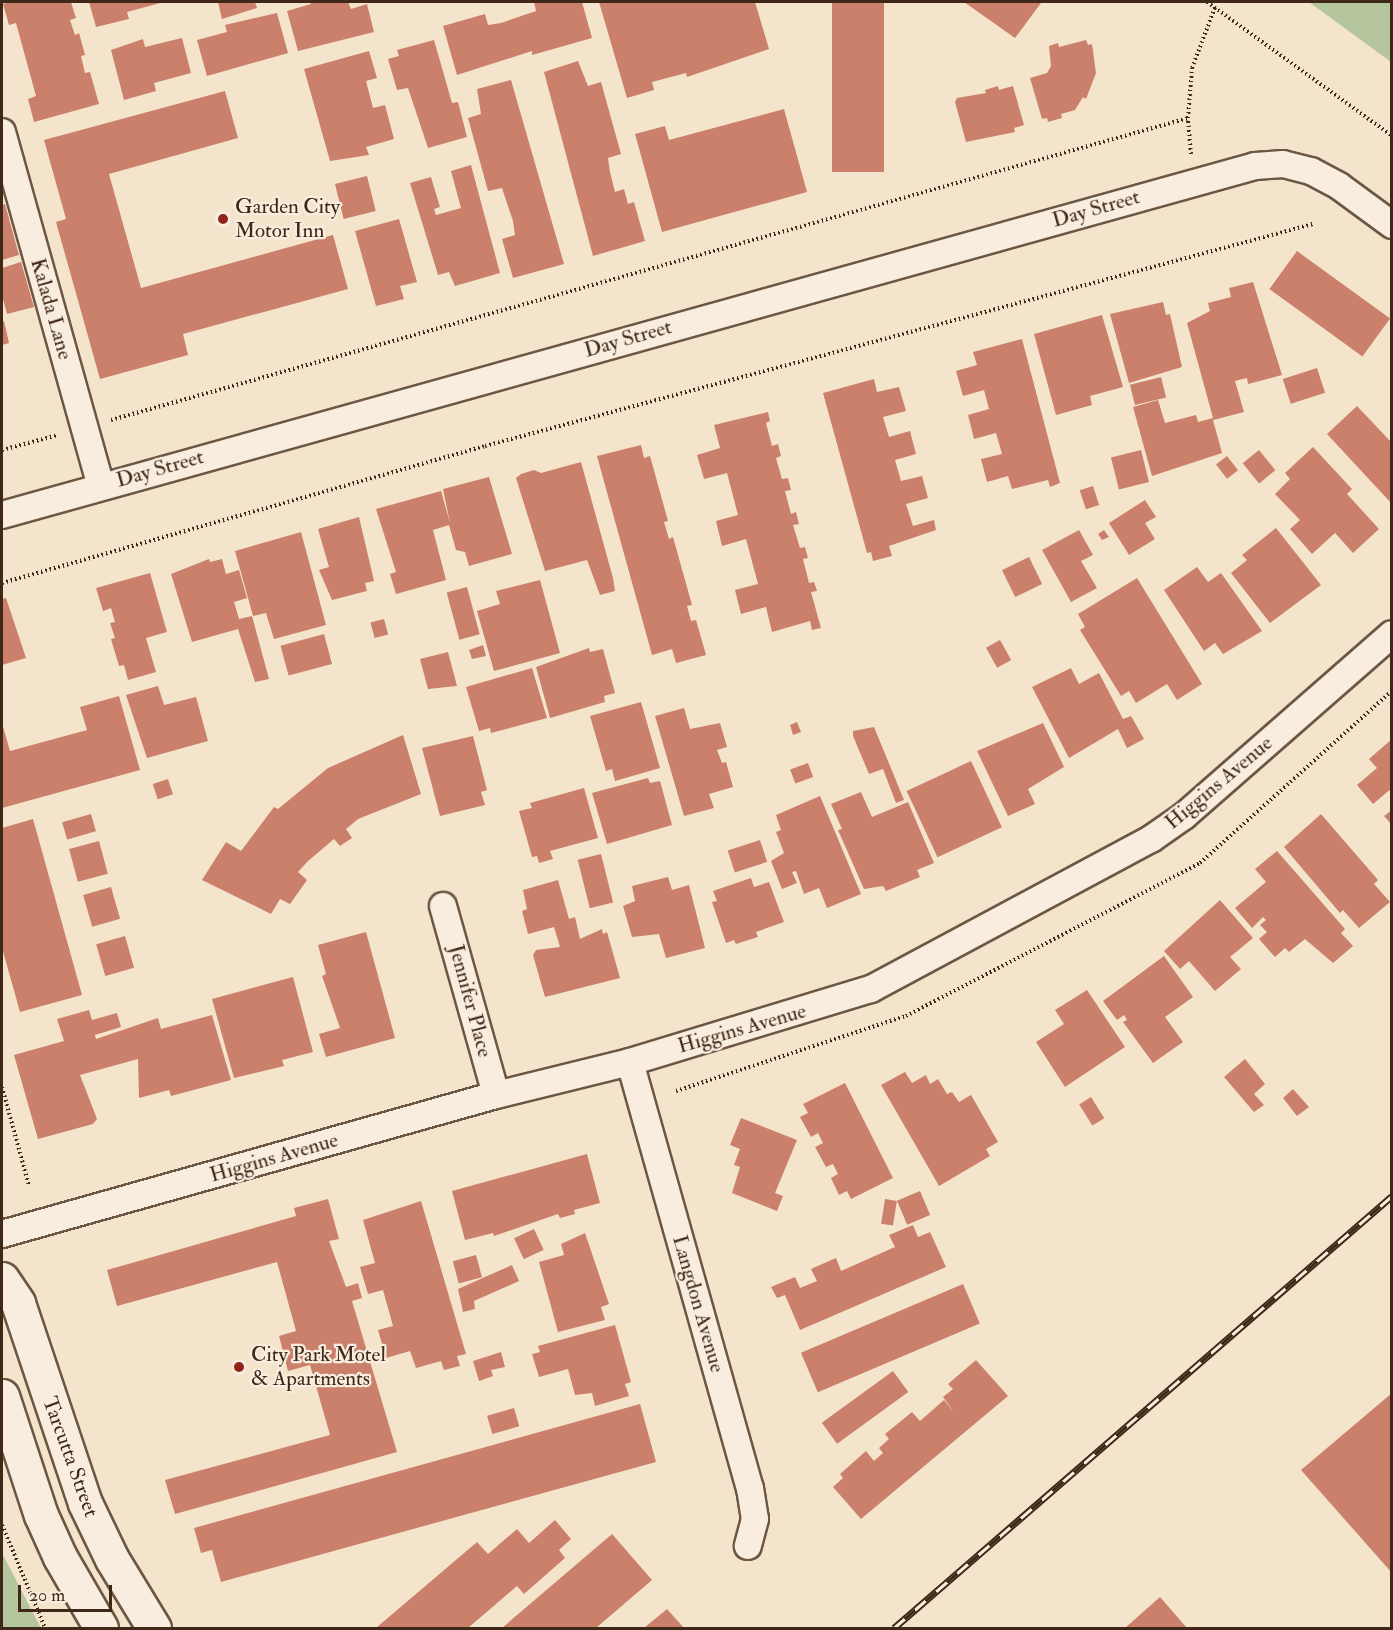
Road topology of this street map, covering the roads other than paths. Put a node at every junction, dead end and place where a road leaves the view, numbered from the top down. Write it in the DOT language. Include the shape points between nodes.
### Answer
graph roads {
  1 [pos="2,132"];
  2 [pos="1392,225"];
  3 [pos="101,486"];
  4 [pos="2,515"];
  5 [pos="1392,634"];
  6 [pos="443,906"];
  7 [pos="630,1062"];
  8 [pos="496,1095"];
  9 [pos="2,1234"];
  10 [pos="2,1279"];
  11 [pos="44,1388"];
  12 [pos="2,1399"];
  13 [pos="66,1452"];
  14 [pos="24,1467"];
  15 [pos="748,1546"];
  16 [pos="101,1629"];
  17 [pos="154,1629"];
  1 -- 3 [label="street, Kalada Lane"];
  2 -- 3 [label="street, Day Street" via="1311,171 1283,164 1255,166"];
  3 -- 4 [label="street, Day Street"];
  5 -- 7 [label="street, Higgins Avenue" via="1184,816 1151,839 871,988"];
  6 -- 8 [label="street, Jennifer Place"];
  7 -- 8 [label="street, Higgins Avenue"];
  7 -- 15 [label="street, Langdon Avenue" via="750,1488 755,1519"];
  8 -- 9 [label="street, Higgins Avenue"];
  10 -- 11 [label="street, Tarcutta Street" via="18,1303"];
  11 -- 12 [label="street"];
  11 -- 13 [label="street, Tarcutta Street"];
  12 -- 14 [label="street"];
  13 -- 14 [label="street"];
  13 -- 17 [label="street, Tarcutta Street" via="112,1559"];
  14 -- 16 [label="street" via="60,1557"];
}
